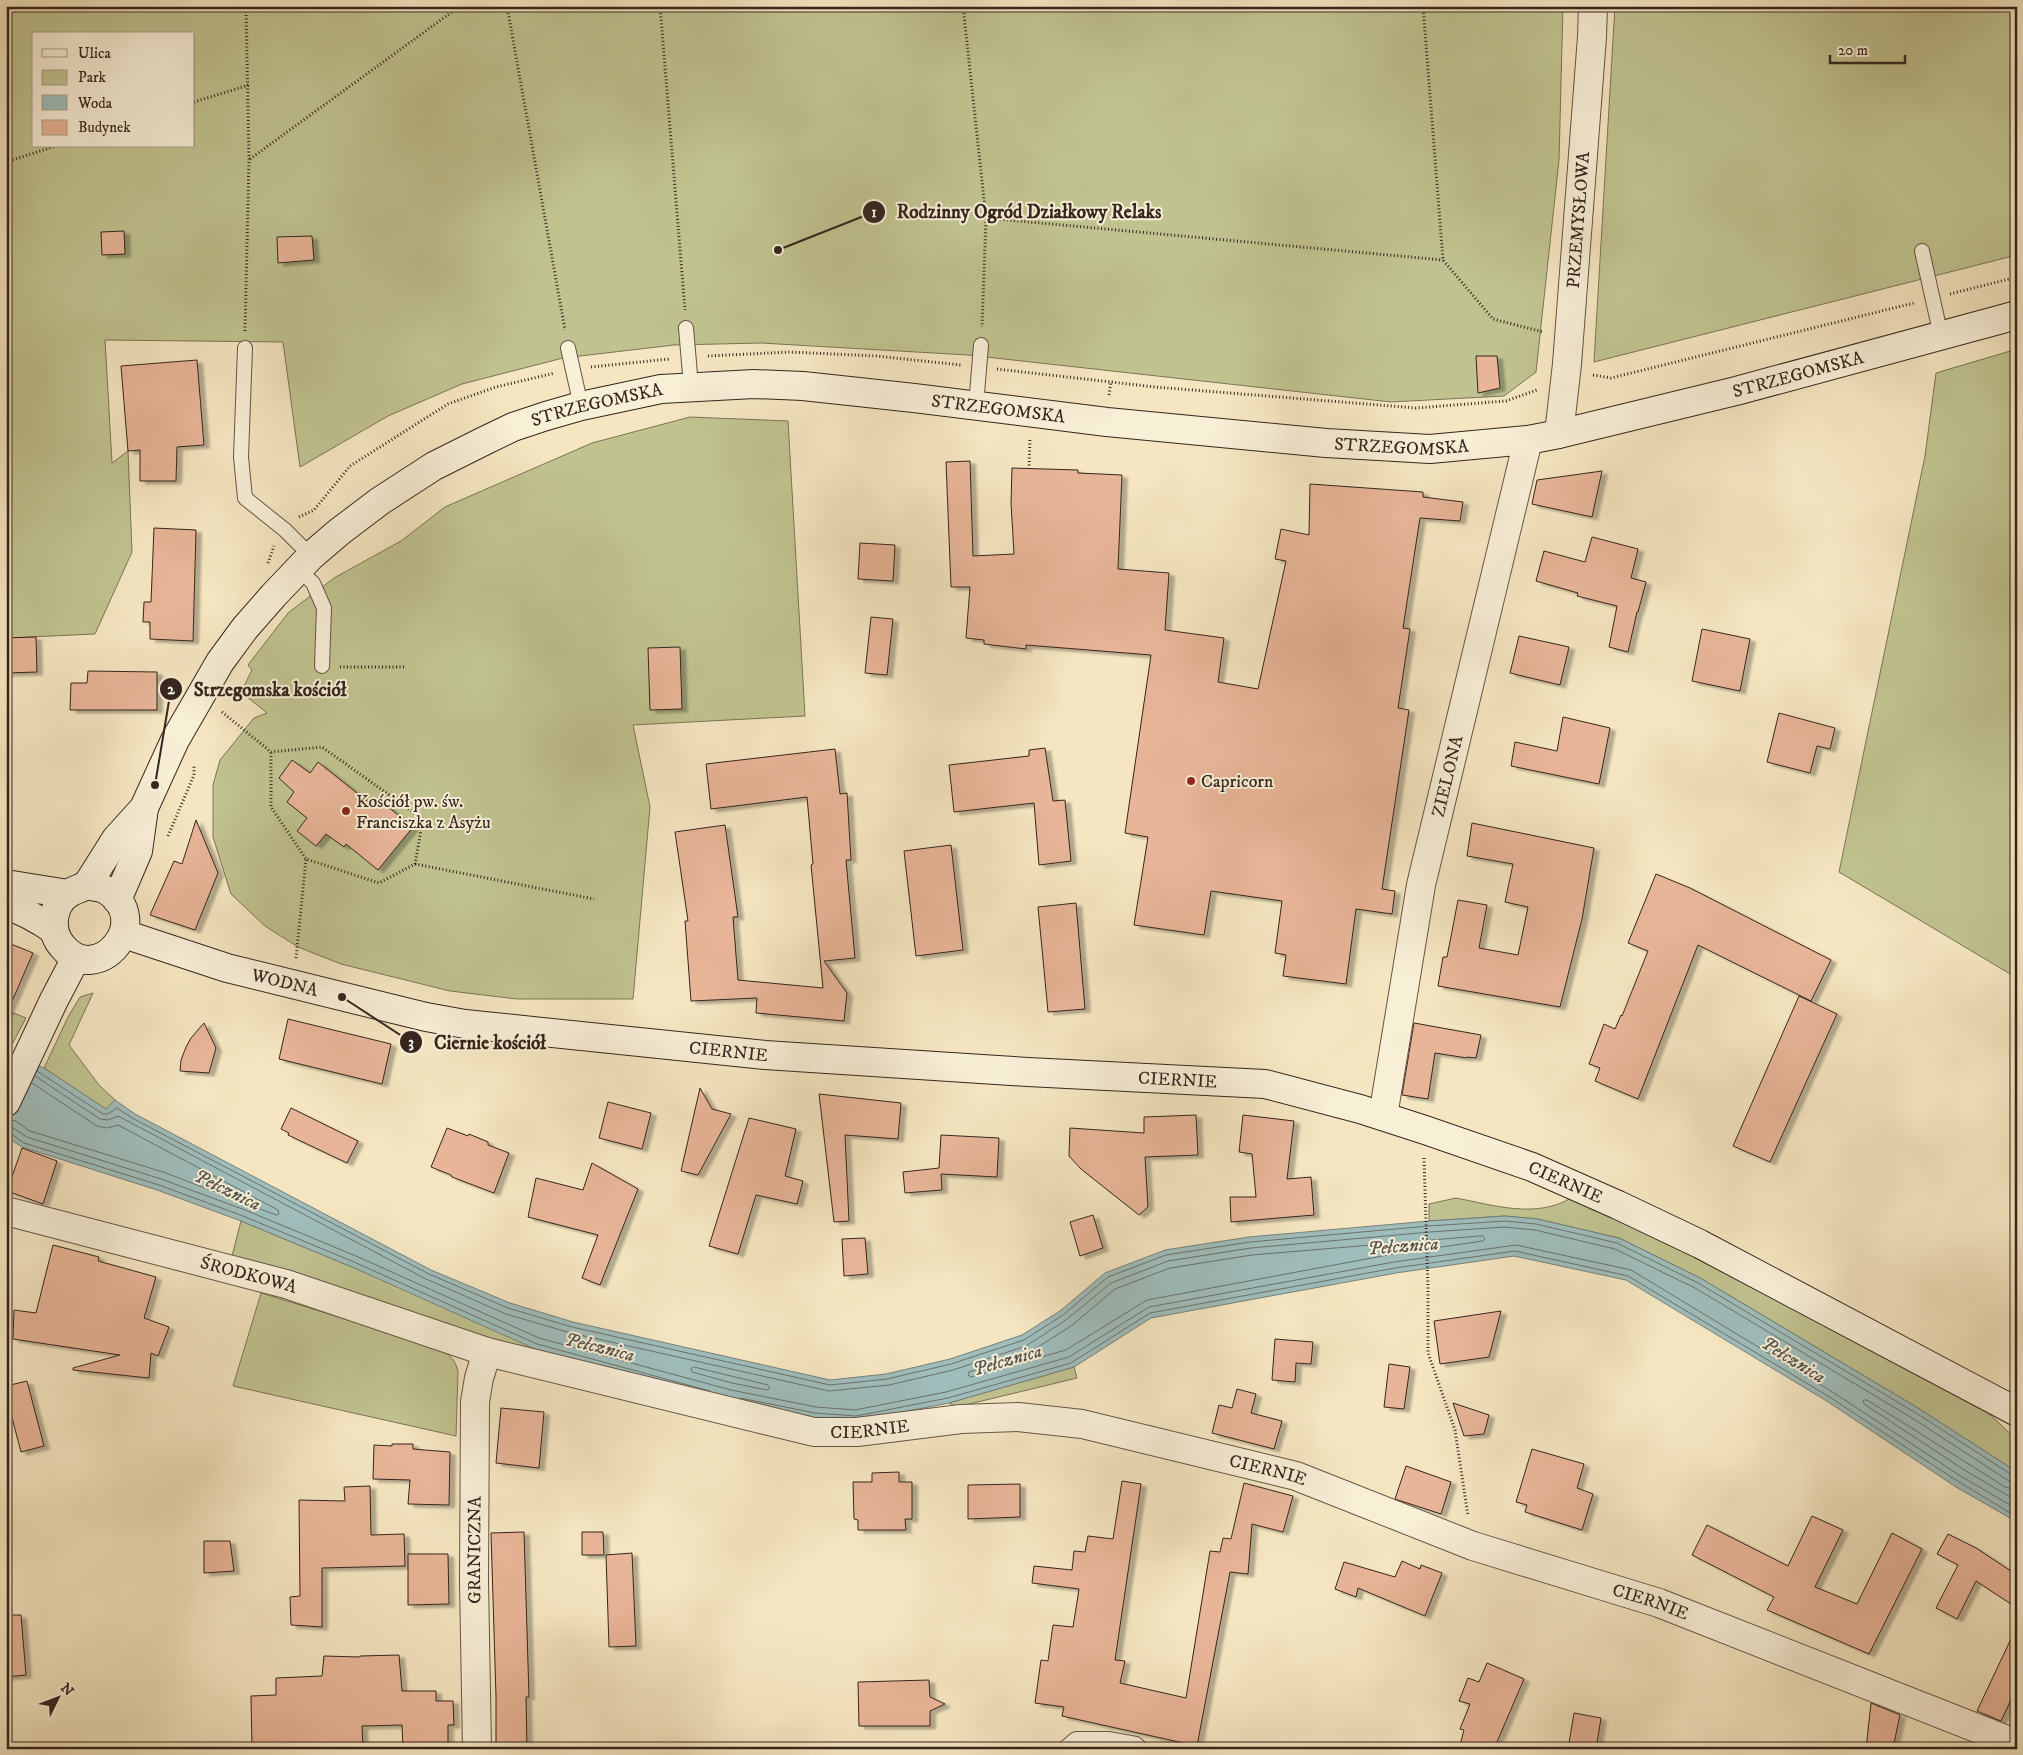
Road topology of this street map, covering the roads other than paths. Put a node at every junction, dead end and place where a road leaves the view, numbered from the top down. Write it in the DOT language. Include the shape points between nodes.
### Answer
graph roads {
  1 [pos="1593,6"];
  2 [pos="1922,251"];
  3 [pos="2017,315"];
  4 [pos="686,328"];
  5 [pos="1941,336"];
  6 [pos="981,345"];
  7 [pos="245,348"];
  8 [pos="568,348"];
  9 [pos="691,386"];
  10 [pos="581,406"];
  11 [pos="976,406"];
  12 [pos="1559,434"];
  13 [pos="1528,440"];
  14 [pos="305,563"];
  15 [pos="322,666"];
  16 [pos="144,808"];
  17 [pos="6,886"];
  18 [pos="78,890"];
  19 [pos="117,900"];
  20 [pos="6,905"];
  21 [pos="54,930"];
  22 [pos="124,934"];
  23 [pos="76,958"];
  24 [pos="507,1029"];
  25 [pos="6,1102"];
  26 [pos="1383,1116"];
  27 [pos="6,1211"];
  28 [pos="487,1352"];
  29 [pos="2017,1412"];
  30 [pos="2017,1744"];
  31 [pos="477,1749"];
  32 [pos="1064,1749"];
  33 [pos="1141,1749"];
  1 -- 12 [label="street, PRZEMYSŁOWA"];
  2 -- 5 [label="lane"];
  3 -- 5 [label="street, STRZEGOMSKA"];
  4 -- 9 [label="lane"];
  5 -- 12 [label="street, STRZEGOMSKA"];
  6 -- 11 [label="lane"];
  7 -- 14 [label="lane" via="241,457 245,498 285,530"];
  8 -- 10 [label="lane"];
  9 -- 10 [label="street, STRZEGOMSKA"];
  9 -- 11 [label="street, STRZEGOMSKA" via="803,386"];
  10 -- 14 [label="street, STRZEGOMSKA" via="513,427 434,466 380,501"];
  11 -- 13 [label="street, STRZEGOMSKA" via="1326,443 1430,449"];
  12 -- 13 [label="street, STRZEGOMSKA"];
  13 -- 26 [label="street, ZIELONA" via="1421,885"];
  14 -- 15 [label="lane" via="324,608"];
  14 -- 16 [label="street, STRZEGOMSKA" via="245,628 220,662 176,740"];
  16 -- 18 [label="street, STRZEGOMSKA"];
  16 -- 19 [label="street, STRZEGOMSKA" via="138,850"];
  17 -- 18 [label="street"];
  18 -- 19 [label="street" via="105,889"];
  18 -- 21 [label="street" via="58,906 53,920"];
  19 -- 22 [label="street" via="124,910"];
  20 -- 21 [label="street" via="30,914"];
  21 -- 23 [label="street" via="64,949"];
  22 -- 23 [label="street" via="106,955 92,959"];
  22 -- 24 [label="street, WODNA" via="227,968 292,985 426,1017"];
  23 -- 25 [label="street"];
  24 -- 26 [label="street, CIERNIE" via="765,1055 1265,1084"];
  26 -- 29 [label="street, CIERNIE" via="1532,1167 1618,1204"];
  27 -- 28 [label="street, ŚRODKOWA" via="286,1284"];
  28 -- 30 [label="street, CIERNIE" via="814,1432 857,1432 961,1419 1018,1417 1082,1424 1296,1476 1473,1546 1659,1603"];
  28 -- 31 [label="street, GRANICZNA" via="474,1402"];
  32 -- 33 [label="lane" via="1076,1739 1108,1739 1136,1744"];
}
